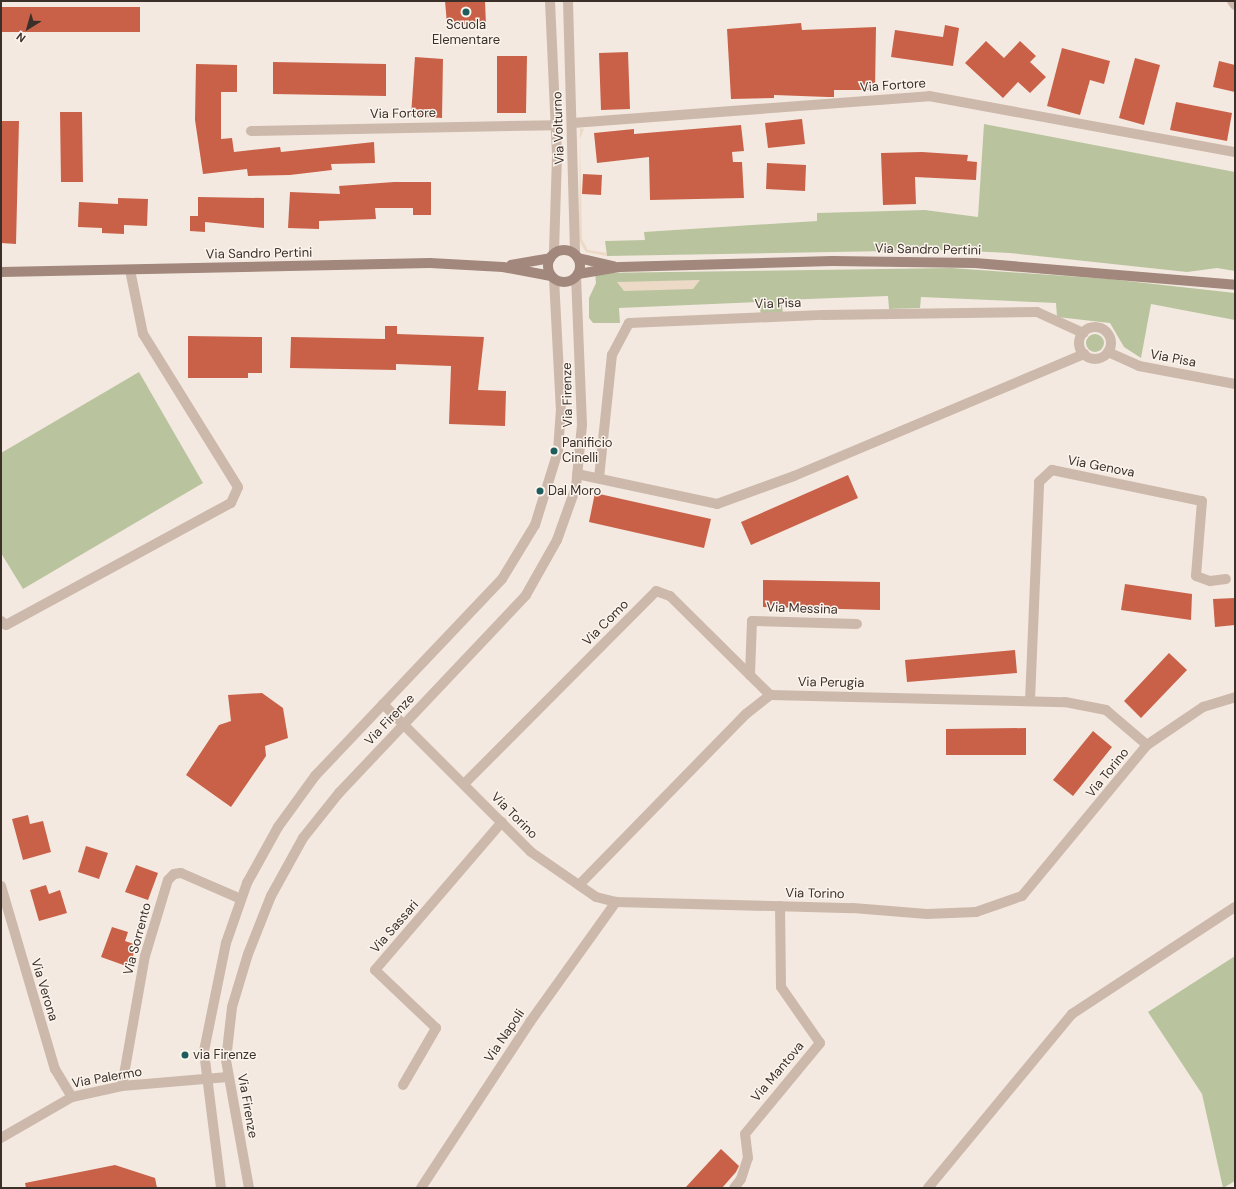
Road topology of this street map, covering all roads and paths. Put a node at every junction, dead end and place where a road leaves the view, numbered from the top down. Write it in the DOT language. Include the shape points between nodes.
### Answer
graph roads {
  1 [pos="550,1"];
  2 [pos="568,1"];
  3 [pos="1232,1"];
  4 [pos="1235,4"];
  5 [pos="573,123"];
  6 [pos="555,125"];
  7 [pos="251,131"];
  8 [pos="1235,152"];
  9 [pos="552,256"];
  10 [pos="576,256"];
  11 [pos="1,266"];
  12 [pos="503,267"];
  13 [pos="620,267"];
  14 [pos="14,270"];
  15 [pos="130,270"];
  16 [pos="1,272"];
  17 [pos="577,276"];
  18 [pos="553,278"];
  19 [pos="1235,285"];
  20 [pos="1083,333"];
  21 [pos="1108,352"];
  22 [pos="1084,354"];
  23 [pos="1235,384"];
  24 [pos="577,474"];
  25 [pos="598,478"];
  26 [pos="1226,579"];
  27 [pos="1,621"];
  28 [pos="857,624"];
  29 [pos="750,675"];
  30 [pos="770,695"];
  31 [pos="1235,696"];
  32 [pos="1030,701"];
  33 [pos="383,704"];
  34 [pos="405,724"];
  35 [pos="1147,745"];
  36 [pos="464,784"];
  37 [pos="502,822"];
  38 [pos="579,885"];
  39 [pos="1,886"];
  40 [pos="241,899"];
  41 [pos="616,902"];
  42 [pos="780,906"];
  43 [pos="1235,906"];
  44 [pos="206,1077"];
  45 [pos="228,1077"];
  46 [pos="403,1085"];
  47 [pos="122,1086"];
  48 [pos="72,1097"];
  49 [pos="1,1138"];
  50 [pos="221,1188"];
  51 [pos="249,1188"];
  52 [pos="420,1188"];
  53 [pos="734,1188"];
  54 [pos="928,1188"];
  1 -- 6 [label="street, Via Volturno"];
  2 -- 5 [label="street, Via Volturno"];
  3 -- 4 [label="street"];
  5 -- 8 [label="street, Via Fortore" via="930,96"];
  5 -- 10 [label="street, Via Volturno"];
  6 -- 7 [label="street, Via Fortore"];
  6 -- 9 [label="street, Via Volturno"];
  9 -- 10 [label="main road, Via Sandro Pertini" via="564,250"];
  9 -- 12 [label="main road, Via Sandro Pertini"];
  9 -- 18 [label="main road"];
  10 -- 13 [label="main road, Via Sandro Pertini"];
  10 -- 17 [label="main road"];
  11 -- 14 [label="main road, Via Sandro Pertini"];
  12 -- 15 [label="main road, Via Sandro Pertini" via="430,262"];
  12 -- 18 [label="main road, Via Sandro Pertini"];
  13 -- 17 [label="main road, Via Sandro Pertini"];
  13 -- 19 [label="main road, Via Sandro Pertini" via="832,261 975,263"];
  14 -- 15 [label="main road, Via Sandro Pertini"];
  14 -- 16 [label="main road, Via Sandro Pertini"];
  15 -- 27 [label="street" via="143,334 238,487 230,503 6,625"];
  17 -- 18 [label="main road, Via Sandro Pertini" via="565,283"];
  17 -- 24 [label="street, Via Firenze" via="582,425"];
  18 -- 33 [label="street, Via Firenze" via="561,412 558,451 535,526 502,579"];
  20 -- 21 [label="street" via="1092,328 1102,329 1110,337"];
  20 -- 22 [label="street" via="1080,344"];
  20 -- 25 [label="street, Via Pisa" via="1037,312 823,315 630,324 612,355"];
  21 -- 22 [label="street" via="1094,359"];
  21 -- 23 [label="street, Via Pisa" via="1139,366"];
  22 -- 25 [label="street" via="794,476 717,504"];
  24 -- 25 [label="street"];
  24 -- 34 [label="street, Via Firenze" via="557,540 526,595"];
  26 -- 32 [label="street, Via Genova" via="1210,581 1196,576 1202,501 1052,470 1039,482"];
  28 -- 29 [label="street, Via Messina" via="752,621"];
  29 -- 30 [label="street, Via Como"];
  29 -- 36 [label="street, Via Como" via="670,596 656,591"];
  30 -- 32 [label="street, Via Perugia"];
  30 -- 38 [label="street" via="746,714"];
  31 -- 35 [label="street, Via Torino" via="1202,707"];
  32 -- 35 [label="street, Via Perugia" via="1065,702 1106,710"];
  33 -- 34 [label="street, Via Torino"];
  33 -- 40 [label="street, Via Firenze" via="315,776 278,827"];
  34 -- 36 [label="street, Via Torino"];
  34 -- 45 [label="street, Via Firenze" via="339,793 303,838 271,896 232,1006 226,1060"];
  35 -- 42 [label="street, Via Torino" via="1022,896 976,912 927,914"];
  36 -- 37 [label="street, Via Torino"];
  37 -- 38 [label="street, Via Torino" via="531,852"];
  37 -- 46 [label="street, Via Sassari" via="375,970 436,1028"];
  38 -- 41 [label="street, Via Torino" via="596,897"];
  39 -- 48 [label="street, Via Verona" via="54,1069"];
  40 -- 44 [label="street, Via Firenze" via="226,943 204,1050"];
  40 -- 47 [label="street, Via Sorrento" via="181,873 174,874 168,880 144,956"];
  41 -- 42 [label="street, Via Torino"];
  41 -- 52 [label="street, Via Napoli" via="530,1022"];
  42 -- 53 [label="street, Via Mantova" via="781,987 820,1042 745,1134 748,1158 741,1179"];
  43 -- 54 [label="street" via="1072,1014"];
  44 -- 45 [label="street, Via Palermo"];
  44 -- 47 [label="street, Via Palermo"];
  44 -- 50 [label="street, Via Firenze"];
  45 -- 51 [label="street, Via Firenze"];
  47 -- 48 [label="street, Via Palermo"];
  48 -- 49 [label="street, Via Palermo"];
}
